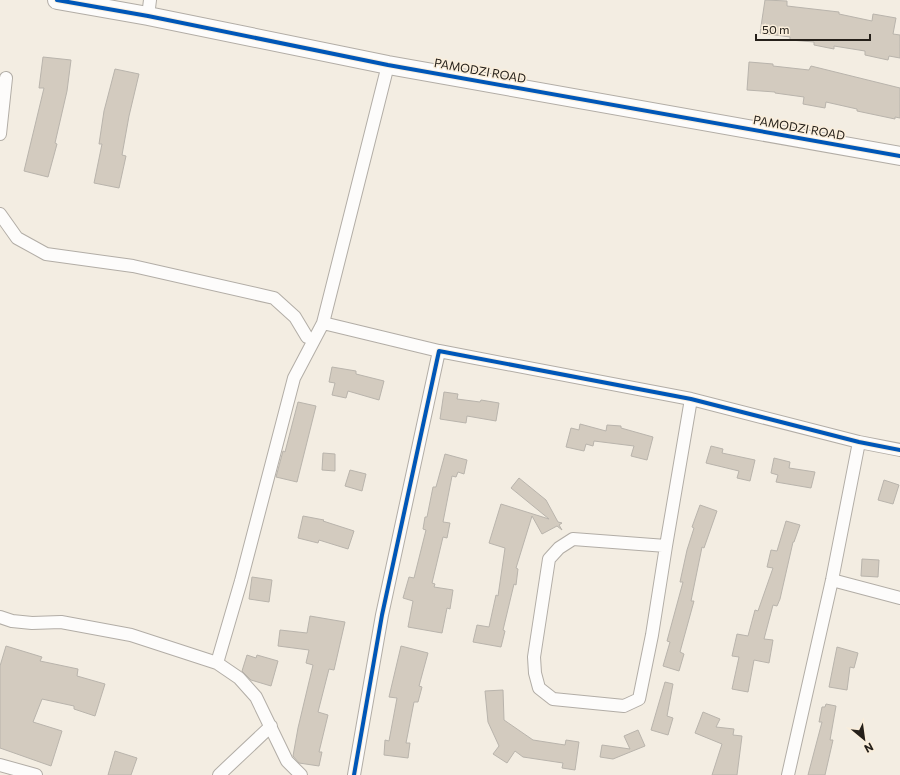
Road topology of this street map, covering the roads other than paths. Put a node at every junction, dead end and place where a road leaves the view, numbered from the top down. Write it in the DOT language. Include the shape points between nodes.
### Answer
graph roads {
  1 [pos="57,0"];
  2 [pos="149,8"];
  3 [pos="388,64"];
  4 [pos="6,78"];
  5 [pos="0,134"];
  6 [pos="900,156"];
  7 [pos="0,214"];
  8 [pos="323,323"];
  9 [pos="307,337"];
  10 [pos="439,351"];
  11 [pos="691,399"];
  12 [pos="859,442"];
  13 [pos="900,450"];
  14 [pos="666,546"];
  15 [pos="832,580"];
  16 [pos="900,598"];
  17 [pos="0,618"];
  18 [pos="217,663"];
  19 [pos="271,726"];
  20 [pos="0,766"];
  21 [pos="36,775"];
  22 [pos="219,775"];
  23 [pos="301,775"];
  24 [pos="354,775"];
  25 [pos="788,775"];
  1 -- 2 [label="street, PAMODZI ROAD"];
  2 -- 3 [label="street, PAMODZI ROAD"];
  3 -- 6 [label="street, PAMODZI ROAD"];
  3 -- 8 [label="street"];
  4 -- 5 [label="street"];
  7 -- 9 [label="street" via="17,238 46,254 133,266 274,298 295,318"];
  8 -- 10 [label="street"];
  8 -- 18 [label="street" via="294,378"];
  10 -- 11 [label="street"];
  10 -- 24 [label="street" via="382,615"];
  11 -- 12 [label="street"];
  11 -- 14 [label="street"];
  12 -- 13 [label="street"];
  12 -- 15 [label="street"];
  14 -- 14 [label="street" via="639,699 624,706 553,699 538,688 534,657 549,559 559,548 573,539"];
  15 -- 16 [label="street"];
  15 -- 25 [label="street"];
  17 -- 18 [label="street" via="32,623 61,622 131,635"];
  18 -- 19 [label="street" via="239,678 256,697"];
  19 -- 22 [label="street"];
  19 -- 23 [label="street" via="287,761"];
  20 -- 21 [label="street"];
}
